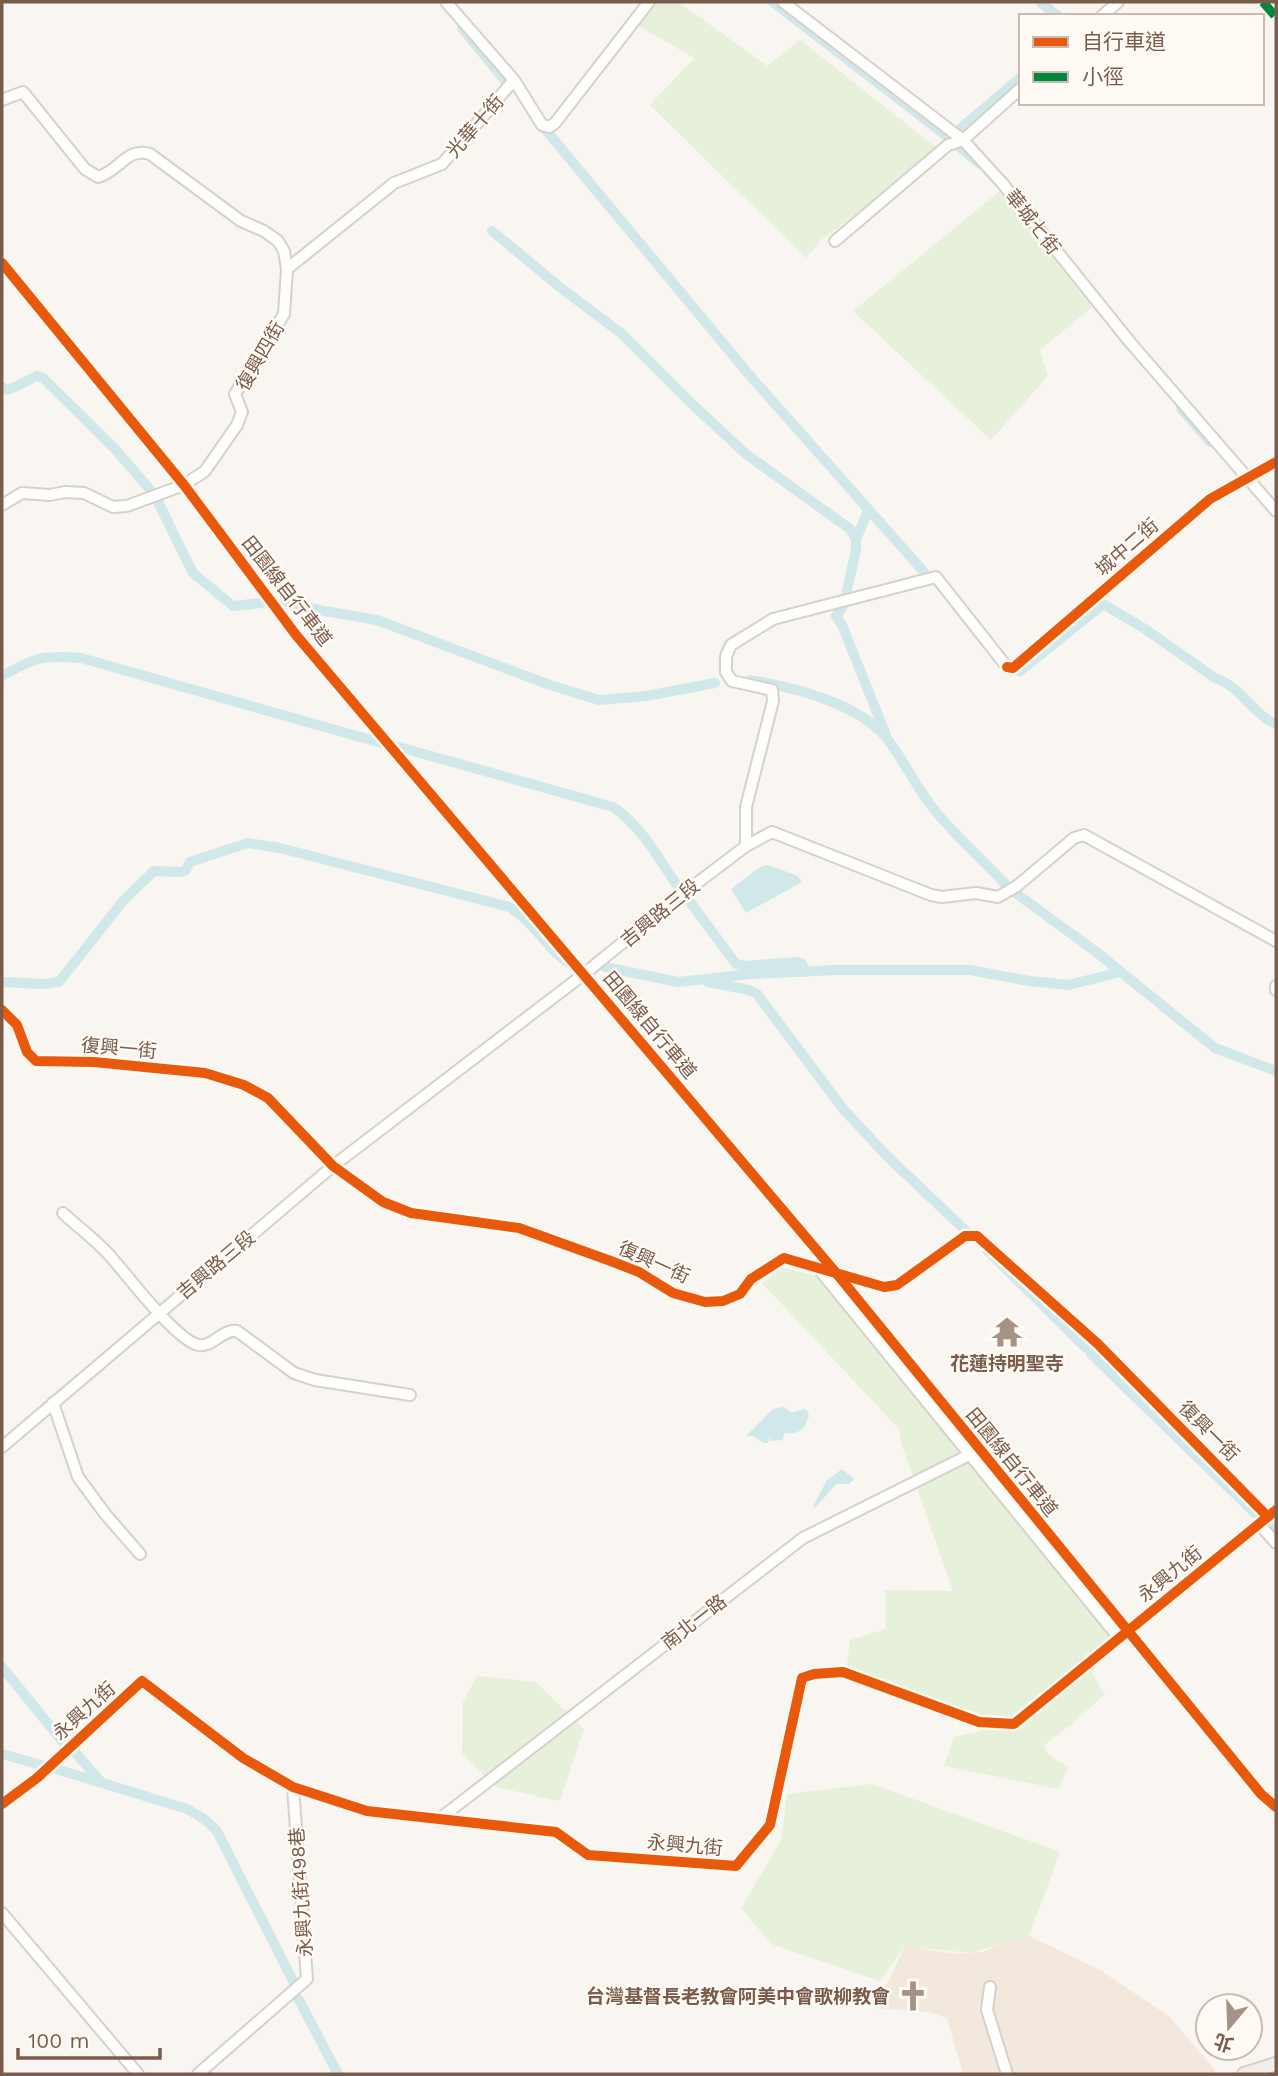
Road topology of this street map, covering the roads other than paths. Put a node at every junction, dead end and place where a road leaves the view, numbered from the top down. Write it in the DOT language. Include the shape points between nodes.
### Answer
graph roads {
  1 [pos="446,2"];
  2 [pos="649,2"];
  3 [pos="783,2"];
  4 [pos="1118,2"];
  5 [pos="1104,14"];
  6 [pos="514,80"];
  7 [pos="1019,90"];
  8 [pos="2,100"];
  9 [pos="963,140"];
  10 [pos="835,241"];
  11 [pos="287,269"];
  12 [pos="1276,462"];
  13 [pos="1248,479"];
  14 [pos="2,505"];
  15 [pos="1276,511"];
  16 [pos="746,846"];
  17 [pos="1276,941"];
  18 [pos="2,1010"];
  19 [pos="333,1166"];
  20 [pos="63,1213"];
  21 [pos="818,1268"];
  22 [pos="159,1314"];
  23 [pos="410,1395"];
  24 [pos="53,1403"];
  25 [pos="2,1447"];
  26 [pos="969,1454"];
  27 [pos="1268,1517"];
  28 [pos="1276,1543"];
  29 [pos="139,1554"];
  30 [pos="1119,1638"];
  31 [pos="293,1787"];
  32 [pos="2,1804"];
  33 [pos="438,1820"];
  34 [pos="2,1913"];
  35 [pos="990,1987"];
  36 [pos="1276,2064"];
  37 [pos="138,2074"];
  38 [pos="198,2074"];
  39 [pos="1007,2074"];
  40 [pos="1244,2074"];
  1 -- 6 [label="street"];
  2 -- 6 [label="street, 光華十街" via="549,127 542,125"];
  3 -- 9 [label="street, 華城七街"];
  4 -- 5 [label="street"];
  6 -- 11 [label="street, 光華十街" via="442,164 394,183"];
  7 -- 9 [label="street"];
  8 -- 11 [label="street, 復興四街" via="23,92 85,169 98,177 133,153 150,154 241,221 278,241"];
  9 -- 10 [label="street" via="948,145"];
  9 -- 13 [label="street, 華城七街"];
  11 -- 14 [label="street, 復興四街" via="284,314 235,394 242,412 237,425 205,471 184,485 127,506 113,507 84,494 65,492 22,493"];
  12 -- 13 [label="street, 城中二街"];
  13 -- 15 [label="street, 華城七街"];
  13 -- 16 [label="street, 城中二街" via="1210,499 1013,668 1007,667 936,577 773,619 731,645 726,672 732,681 772,690 774,701 746,807"];
  16 -- 17 [label="street, 吉興路三段" via="772,832 931,895 998,897 1084,835"];
  16 -- 19 [label="street, 吉興路三段"];
  18 -- 19 [label="street, 復興一街" via="17,1025 27,1052 36,1060 205,1073 244,1086 268,1098"];
  19 -- 21 [label="street, 復興一街" via="396,1208 519,1228 705,1302 740,1294 751,1279 784,1258"];
  19 -- 22 [label="street, 吉興路三段"];
  20 -- 22 [label="street" via="110,1255"];
  21 -- 26 [label="street"];
  21 -- 27 [label="street, 復興一街" via="884,1287 897,1285 965,1236 977,1236 1098,1344"];
  22 -- 23 [label="street" via="199,1345 237,1331 294,1373"];
  22 -- 24 [label="street, 吉興路三段"];
  24 -- 25 [label="street, 吉興路三段"];
  24 -- 29 [label="street" via="78,1477"];
  26 -- 30 [label="street"];
  26 -- 33 [label="street, 南北一路" via="803,1538"];
  27 -- 28 [label="street, 復興一街"];
  27 -- 30 [label="street, 永興九街"];
  30 -- 33 [label="street, 永興九街" via="1014,1724 979,1722 844,1672 802,1678 769,1825 736,1866 588,1855 556,1832"];
  31 -- 32 [label="street, 永興九街" via="243,1758 142,1681 37,1778"];
  31 -- 33 [label="street, 永興九街" via="367,1811"];
  31 -- 38 [label="street, 永興九街498巷" via="307,1979"];
  34 -- 37 [label="street"];
  35 -- 39 [label="street" via="987,2010"];
  36 -- 40 [label="main road"];
}
